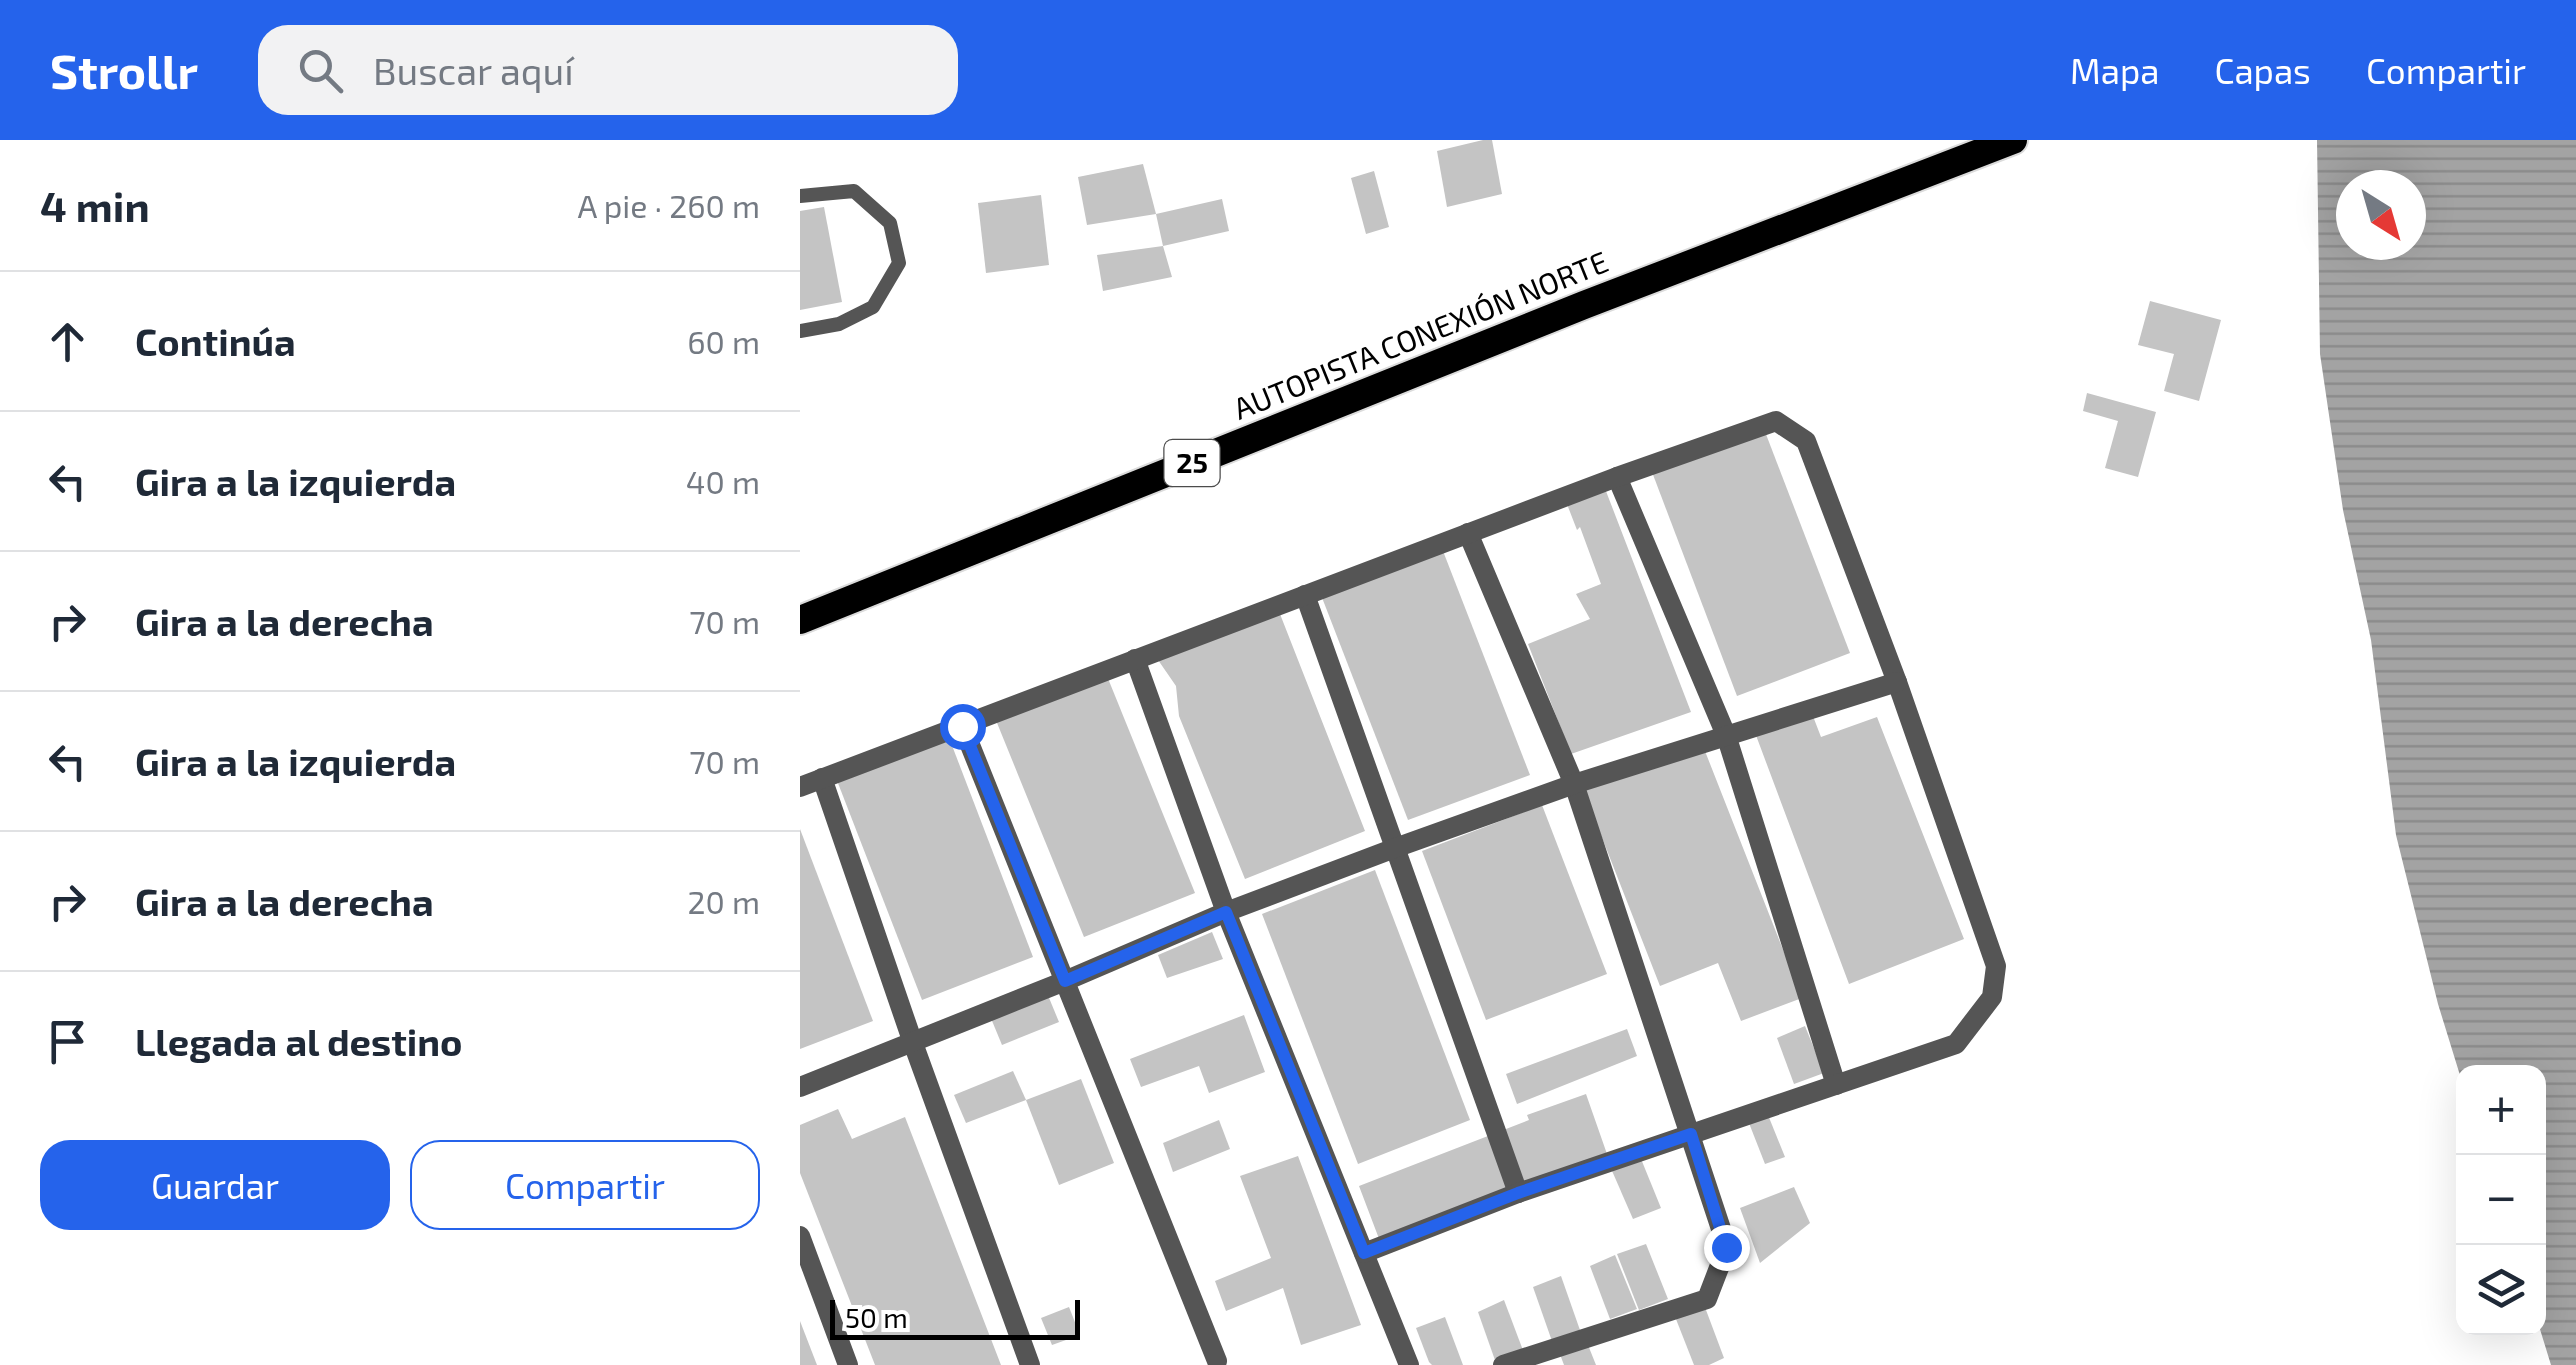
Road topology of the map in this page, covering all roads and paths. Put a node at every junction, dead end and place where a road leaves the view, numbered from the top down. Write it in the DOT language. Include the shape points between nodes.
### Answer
graph roads {
  1 [pos="2013,140"];
  2 [pos="800,196"];
  3 [pos="800,331"];
  4 [pos="1617,477"];
  5 [pos="1468,534"];
  6 [pos="1305,595"];
  7 [pos="800,620"];
  8 [pos="1135,660"];
  9 [pos="1896,682"];
  10 [pos="962,726"];
  11 [pos="1726,736"];
  12 [pos="822,778"];
  13 [pos="1574,784"];
  14 [pos="800,786"];
  15 [pos="1396,848"];
  16 [pos="1226,912"];
  17 [pos="1065,981"];
  18 [pos="913,1043"];
  19 [pos="1836,1085"];
  20 [pos="800,1087"];
  21 [pos="1691,1134"];
  22 [pos="1518,1193"];
  23 [pos="800,1236"];
  24 [pos="1364,1253"];
  25 [pos="1213,1364"];
  26 [pos="848,1365"];
  27 [pos="1030,1365"];
  28 [pos="1410,1365"];
  29 [pos="1502,1365"];
  1 -- 7 [label="highway, AUTOPISTA CONEXIÓN NORTE / 25"];
  2 -- 3 [label="lane" via="854,191 890,223 899,263 873,307 839,324"];
  4 -- 5 [label="street"];
  4 -- 9 [label="street" via="1776,421 1806,441"];
  4 -- 11 [label="street"];
  5 -- 6 [label="street"];
  5 -- 13 [label="street"];
  6 -- 8 [label="street"];
  6 -- 15 [label="street"];
  8 -- 10 [label="street"];
  8 -- 16 [label="street"];
  9 -- 11 [label="street"];
  9 -- 19 [label="street" via="1996,966 1992,997 1956,1044"];
  10 -- 12 [label="street"];
  10 -- 17 [label="street"];
  11 -- 13 [label="street"];
  11 -- 19 [label="street"];
  12 -- 14 [label="street"];
  12 -- 18 [label="street"];
  13 -- 15 [label="street"];
  13 -- 21 [label="street"];
  15 -- 16 [label="street"];
  15 -- 22 [label="street"];
  16 -- 17 [label="street"];
  16 -- 24 [label="street"];
  17 -- 18 [label="street"];
  17 -- 25 [label="street"];
  18 -- 20 [label="street"];
  18 -- 27 [label="street"];
  19 -- 21 [label="street"];
  21 -- 22 [label="street"];
  21 -- 29 [label="street" via="1726,1247 1707,1300"];
  22 -- 24 [label="street"];
  23 -- 26 [label="street"];
  24 -- 28 [label="street"];
}
